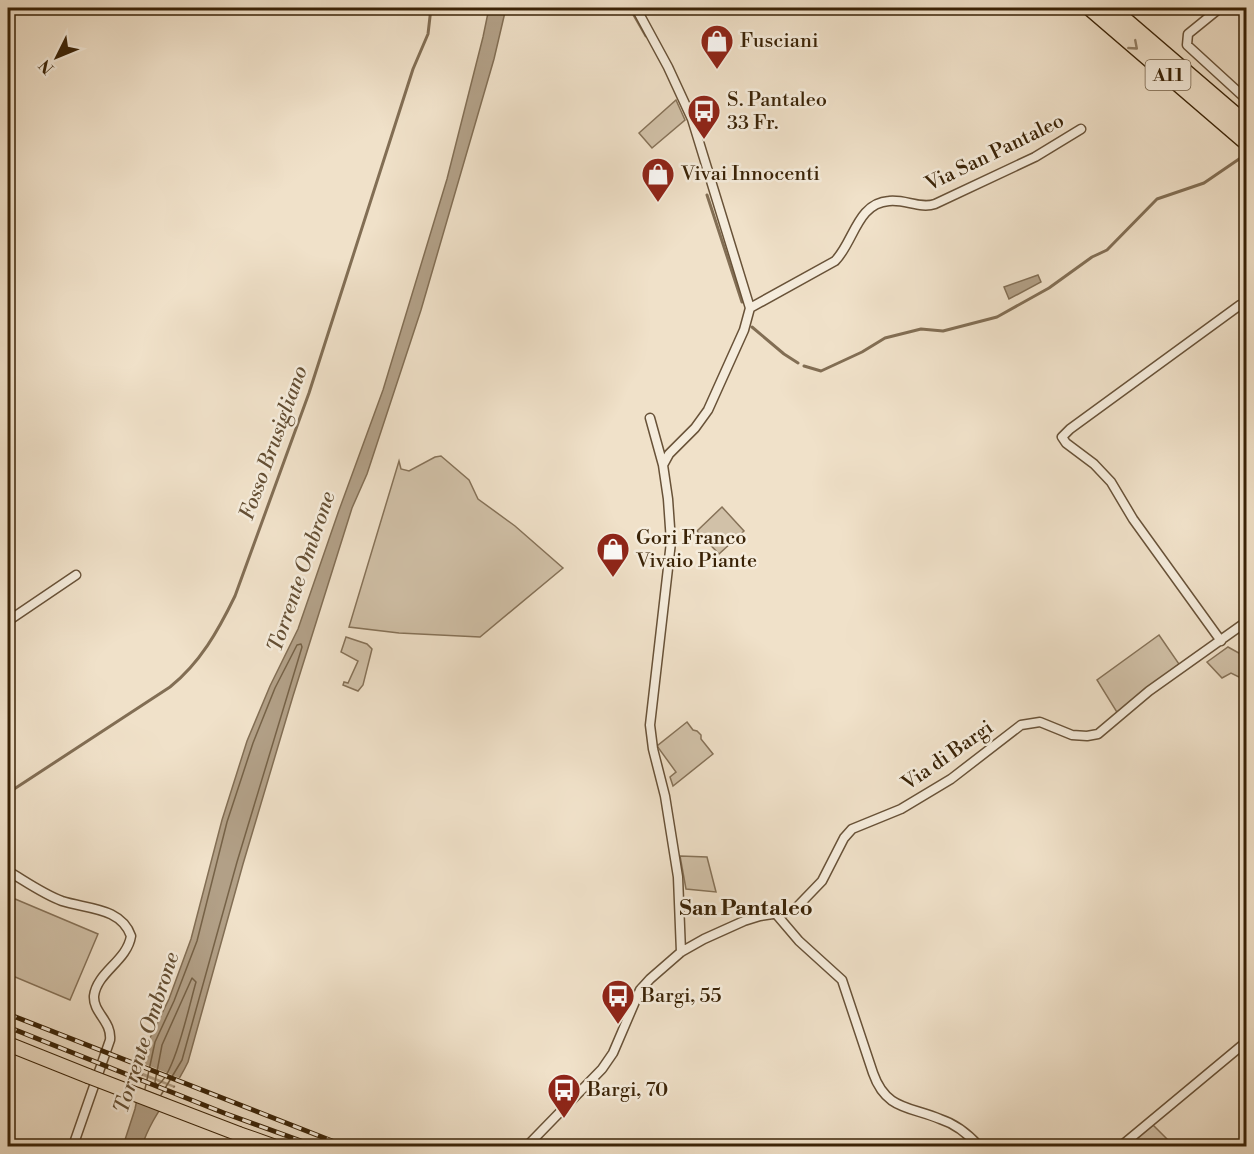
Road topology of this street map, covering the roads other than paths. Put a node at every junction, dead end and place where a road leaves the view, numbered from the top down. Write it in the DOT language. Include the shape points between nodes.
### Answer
graph roads {
  1 [pos="636,8"];
  2 [pos="1090,8"];
  3 [pos="1111,8"];
  4 [pos="1220,8"];
  5 [pos="1246,99"];
  6 [pos="1246,124"];
  7 [pos="1081,129"];
  8 [pos="1246,142"];
  9 [pos="1240,305"];
  10 [pos="750,308"];
  11 [pos="650,418"];
  12 [pos="663,465"];
  13 [pos="76,575"];
  14 [pos="8,621"];
  15 [pos="1246,622"];
  16 [pos="1221,641"];
  17 [pos="8,871"];
  18 [pos="776,914"];
  19 [pos="681,952"];
  20 [pos="1246,1042"];
  21 [pos="8,1044"];
  22 [pos="73,1146"];
  23 [pos="273,1146"];
  24 [pos="527,1146"];
  25 [pos="979,1146"];
  26 [pos="1121,1146"];
  1 -- 10 [label="street" via="692,119"];
  2 -- 8 [label="highway, A11, one-way"];
  3 -- 6 [label="highway, A11"];
  4 -- 5 [label="street" via="1190,32 1187,45"];
  7 -- 10 [label="street, Via San Pantaleo" via="1043,153 935,204 893,200 875,204 864,214 835,261"];
  9 -- 16 [label="street" via="1062,437 1111,482"];
  10 -- 12 [label="street" via="708,410"];
  11 -- 12 [label="street"];
  12 -- 19 [label="street" via="671,542 650,725 678,877"];
  13 -- 14 [label="street"];
  15 -- 16 [label="street, Via di Bargi"];
  16 -- 18 [label="street, Via di Bargi" via="1098,734 1072,735 1036,721 1016,728 951,779 901,808 852,829 814,891 796,908"];
  17 -- 22 [label="street" via="62,901 113,915 131,936 96,991 96,1007 108,1025 110,1040"];
  18 -- 19 [label="street, Via di Bargi" via="744,921"];
  18 -- 25 [label="street" via="842,980 877,1084 885,1096 895,1104 948,1122"];
  19 -- 24 [label="street, Via di Bargi" via="640,990 602,1069"];
  20 -- 26 [label="street"];
  21 -- 23 [label="main road, bridge"];
}
